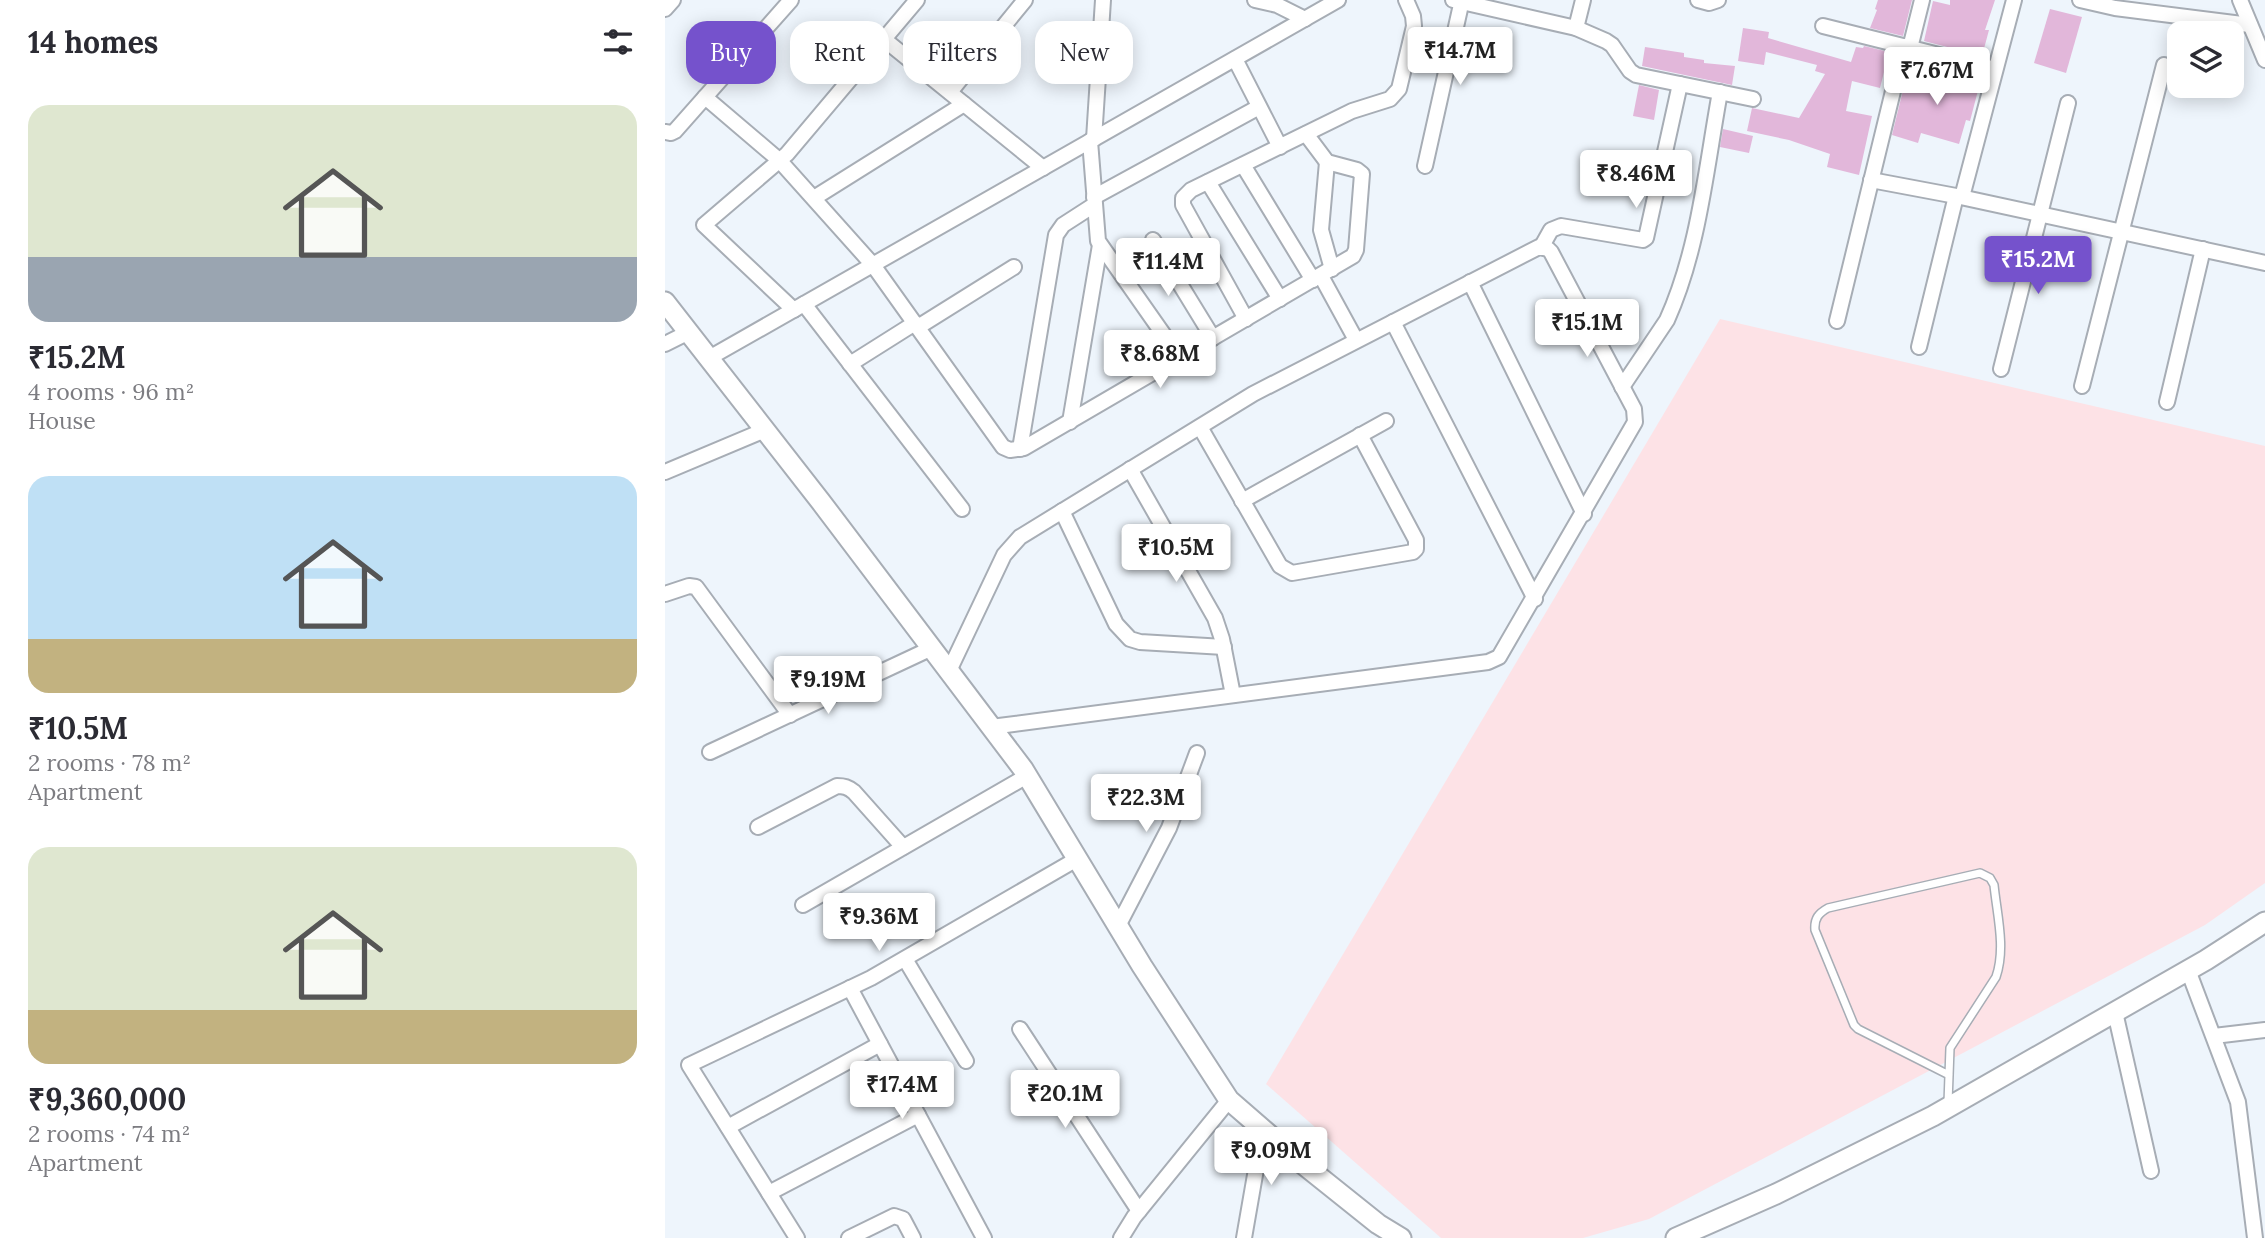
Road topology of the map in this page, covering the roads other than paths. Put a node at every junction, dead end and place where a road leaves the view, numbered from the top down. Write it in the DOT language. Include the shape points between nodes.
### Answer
graph roads {
  1 [pos="673,0"];
  2 [pos="791,0"];
  3 [pos="917,0"];
  4 [pos="1025,0"];
  5 [pos="1103,0"];
  6 [pos="1255,0"];
  7 [pos="1338,0"];
  8 [pos="1406,0"];
  9 [pos="1583,0"];
  10 [pos="1698,0"];
  11 [pos="1718,0"];
  12 [pos="1923,0"];
  13 [pos="2014,0"];
  14 [pos="2240,0"];
  15 [pos="1459,1"];
  16 [pos="2089,1"];
  17 [pos="1504,6"];
  18 [pos="665,9"];
  19 [pos="1305,19"];
  20 [pos="2250,25"];
  21 [pos="1823,26"];
  22 [pos="1576,28"];
  23 [pos="889,35"];
  24 [pos="889,43"];
  25 [pos="1907,47"];
  26 [pos="1235,59"];
  27 [pos="2265,60"];
  28 [pos="2164,65"];
  29 [pos="1995,69"];
  30 [pos="847,84"];
  31 [pos="1680,84"];
  32 [pos="950,92"];
  33 [pos="1720,92"];
  34 [pos="705,97"];
  35 [pos="1753,99"];
  36 [pos="2068,103"];
  37 [pos="964,104"];
  38 [pos="1259,107"];
  39 [pos="665,132"];
  40 [pos="1306,134"];
  41 [pos="1092,140"];
  42 [pos="1280,147"];
  43 [pos="779,160"];
  44 [pos="1328,162"];
  45 [pos="1243,165"];
  46 [pos="1425,166"];
  47 [pos="1043,168"];
  48 [pos="1871,180"];
  49 [pos="1208,182"];
  50 [pos="1959,197"];
  51 [pos="814,198"];
  52 [pos="1094,201"];
  53 [pos="2040,214"];
  54 [pos="2121,232"];
  55 [pos="1153,240"];
  56 [pos="1100,245"];
  57 [pos="1542,246"];
  58 [pos="2203,250"];
  59 [pos="2265,263"];
  60 [pos="873,265"];
  61 [pos="1014,267"];
  62 [pos="1322,275"];
  63 [pos="1470,282"];
  64 [pos="1280,299"];
  65 [pos="665,302"];
  66 [pos="799,307"];
  67 [pos="1246,319"];
  68 [pos="1837,321"];
  69 [pos="1393,322"];
  70 [pos="916,325"];
  71 [pos="689,332"];
  72 [pos="1213,338"];
  73 [pos="1356,341"];
  74 [pos="665,344"];
  75 [pos="1919,348"];
  76 [pos="709,358"];
  77 [pos="1180,358"];
  78 [pos="850,364"];
  79 [pos="2001,369"];
  80 [pos="2082,386"];
  81 [pos="1622,387"];
  82 [pos="2167,402"];
  83 [pos="1386,421"];
  84 [pos="1070,422"];
  85 [pos="1200,427"];
  86 [pos="765,430"];
  87 [pos="1360,435"];
  88 [pos="1020,449"];
  89 [pos="1130,469"];
  90 [pos="665,472"];
  91 [pos="1242,500"];
  92 [pos="962,509"];
  93 [pos="1062,511"];
  94 [pos="1584,514"];
  95 [pos="665,594"];
  96 [pos="1535,598"];
  97 [pos="1224,647"];
  98 [pos="932,648"];
  99 [pos="949,671"];
  100 [pos="1233,695"];
  101 [pos="790,715"];
  102 [pos="991,727"];
  103 [pos="710,752"];
  104 [pos="1197,753"];
  105 [pos="1027,776"];
  106 [pos="758,827"];
  107 [pos="903,847"];
  108 [pos="1077,859"];
  109 [pos="803,905"];
  110 [pos="2265,922"];
  111 [pos="1118,926"];
  112 [pos="905,959"];
  113 [pos="2188,970"];
  114 [pos="850,988"];
  115 [pos="2115,1012"];
  116 [pos="1020,1029"];
  117 [pos="2265,1030"];
  118 [pos="2214,1036"];
  119 [pos="880,1044"];
  120 [pos="966,1060"];
  121 [pos="1949,1075"];
  122 [pos="1229,1100"];
  123 [pos="1948,1107"];
  124 [pos="918,1115"];
  125 [pos="728,1127"];
  126 [pos="1263,1129"];
  127 [pos="2151,1171"];
  128 [pos="769,1194"];
  129 [pos="1139,1212"];
  130 [pos="797,1238"];
  131 [pos="849,1238"];
  132 [pos="913,1238"];
  133 [pos="984,1238"];
  134 [pos="1121,1238"];
  135 [pos="1244,1238"];
  136 [pos="1401,1238"];
  137 [pos="1676,1238"];
  138 [pos="2255,1238"];
  1 -- 18 [label="street"];
  2 -- 34 [label="street"];
  3 -- 23 [label="street"];
  4 -- 32 [label="street"];
  5 -- 41 [label="street"];
  6 -- 19 [label="street"];
  7 -- 19 [label="street"];
  8 -- 40 [label="street" via="1414,26 1396,95"];
  9 -- 22 [label="street"];
  10 -- 11 [label="street"];
  12 -- 25 [label="street"];
  13 -- 29 [label="street"];
  14 -- 20 [label="street"];
  15 -- 17 [label="street"];
  15 -- 46 [label="street"];
  16 -- 20 [label="street"];
  17 -- 22 [label="street"];
  19 -- 26 [label="street"];
  20 -- 27 [label="street"];
  21 -- 25 [label="street"];
  22 -- 31 [label="street" via="1612,45 1636,75"];
  24 -- 32 [label="street"];
  25 -- 29 [label="street"];
  25 -- 48 [label="street"];
  26 -- 38 [label="street"];
  26 -- 41 [label="street"];
  28 -- 54 [label="street"];
  29 -- 50 [label="street"];
  30 -- 43 [label="street"];
  31 -- 33 [label="street"];
  31 -- 57 [label="street" via="1647,238 1561,226 1552,230"];
  32 -- 37 [label="street"];
  33 -- 35 [label="street"];
  33 -- 81 [label="street" via="1693,240 1672,309"];
  34 -- 39 [label="street" via="674,131"];
  34 -- 43 [label="street"];
  36 -- 53 [label="street"];
  37 -- 47 [label="street"];
  37 -- 51 [label="street"];
  38 -- 42 [label="street"];
  38 -- 52 [label="street"];
  40 -- 42 [label="street"];
  40 -- 44 [label="street"];
  41 -- 47 [label="street"];
  41 -- 52 [label="street"];
  42 -- 45 [label="street"];
  43 -- 51 [label="street"];
  43 -- 66 [label="street" via="704,225"];
  44 -- 62 [label="street"];
  44 -- 62 [label="street" via="1357,170 1363,177 1356,250 1349,260"];
  45 -- 49 [label="street"];
  45 -- 62 [label="street"];
  47 -- 60 [label="street"];
  48 -- 50 [label="street"];
  48 -- 68 [label="street"];
  49 -- 64 [label="street"];
  49 -- 67 [label="street" via="1186,193 1183,205"];
  50 -- 53 [label="street"];
  50 -- 75 [label="street"];
  51 -- 60 [label="street"];
  52 -- 56 [label="street"];
  52 -- 88 [label="street" via="1056,235"];
  53 -- 54 [label="street"];
  53 -- 79 [label="street"];
  54 -- 58 [label="street"];
  54 -- 80 [label="street"];
  55 -- 72 [label="street"];
  56 -- 77 [label="street"];
  56 -- 84 [label="street"];
  57 -- 63 [label="street"];
  57 -- 81 [label="street" via="1551,252"];
  58 -- 59 [label="street"];
  58 -- 82 [label="street"];
  60 -- 66 [label="street"];
  60 -- 70 [label="street"];
  61 -- 70 [label="street"];
  62 -- 64 [label="street"];
  62 -- 73 [label="street"];
  63 -- 69 [label="street"];
  63 -- 94 [label="street"];
  64 -- 67 [label="street"];
  65 -- 71 [label="street"];
  66 -- 76 [label="street"];
  66 -- 78 [label="street"];
  67 -- 72 [label="street"];
  69 -- 73 [label="street"];
  69 -- 96 [label="street"];
  70 -- 78 [label="street"];
  70 -- 88 [label="street" via="1003,447"];
  71 -- 74 [label="street"];
  71 -- 76 [label="street"];
  72 -- 77 [label="street"];
  73 -- 85 [label="street"];
  76 -- 86 [label="street"];
  77 -- 84 [label="street"];
  78 -- 92 [label="street"];
  81 -- 94 [label="street" via="1634,409 1634,427"];
  83 -- 87 [label="street"];
  84 -- 88 [label="street"];
  85 -- 89 [label="street"];
  85 -- 91 [label="street"];
  86 -- 90 [label="street"];
  86 -- 98 [label="street"];
  87 -- 91 [label="street"];
  87 -- 91 [label="street" via="1416,540 1413,552 1292,573 1280,566"];
  89 -- 93 [label="street"];
  89 -- 97 [label="street" via="1215,618"];
  93 -- 97 [label="street" via="1116,624 1130,639"];
  93 -- 99 [label="street" via="1009,548"];
  94 -- 96 [label="street"];
  95 -- 101 [label="street" via="697,587"];
  96 -- 100 [label="street" via="1494,661"];
  97 -- 100 [label="street"];
  98 -- 99 [label="street"];
  98 -- 101 [label="street"];
  99 -- 102 [label="street"];
  100 -- 102 [label="street"];
  101 -- 103 [label="street"];
  102 -- 105 [label="street"];
  104 -- 111 [label="street" via="1169,828"];
  105 -- 107 [label="street"];
  105 -- 108 [label="street"];
  106 -- 107 [label="street" via="841,786 854,792"];
  107 -- 109 [label="street"];
  108 -- 111 [label="street"];
  108 -- 112 [label="street"];
  110 -- 113 [label="street"];
  111 -- 122 [label="street"];
  112 -- 114 [label="street"];
  112 -- 120 [label="street"];
  113 -- 115 [label="street"];
  113 -- 118 [label="street"];
  114 -- 119 [label="street"];
  114 -- 125 [label="street" via="689,1065"];
  115 -- 123 [label="street"];
  115 -- 127 [label="street"];
  116 -- 129 [label="street"];
  117 -- 118 [label="street"];
  118 -- 138 [label="street" via="2238,1102"];
  119 -- 124 [label="street"];
  119 -- 125 [label="street"];
  121 -- 121 [label="lane" via="1953,1041 2000,964 1990,878 1980,873 1820,912 1815,930 1854,1025"];
  121 -- 123 [label="lane"];
  122 -- 126 [label="street"];
  122 -- 129 [label="street"];
  123 -- 137 [label="street" via="1776,1194"];
  124 -- 128 [label="street"];
  124 -- 133 [label="street"];
  125 -- 128 [label="street"];
  126 -- 135 [label="street"];
  126 -- 136 [label="street"];
  128 -- 130 [label="street"];
  129 -- 134 [label="street"];
  131 -- 132 [label="street" via="894,1216 903,1219"];
}
